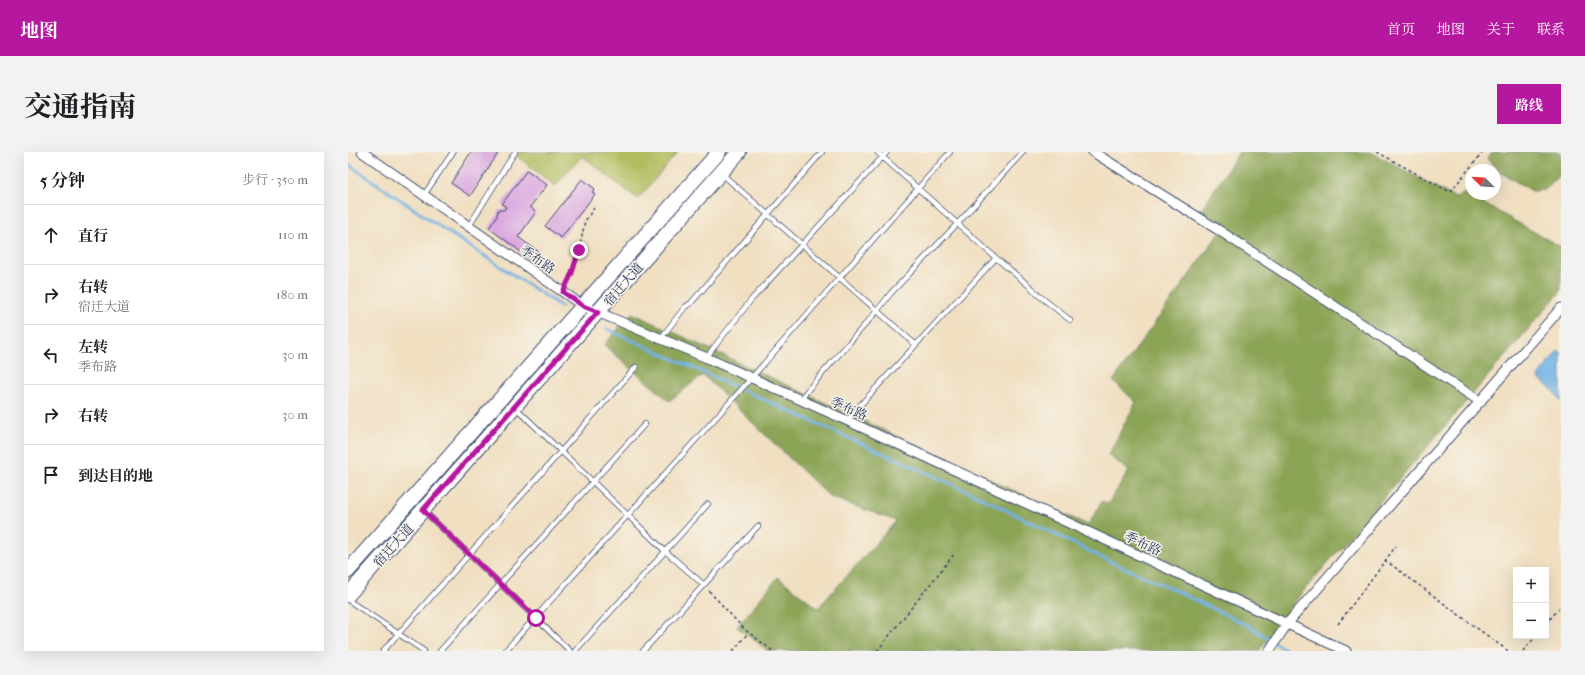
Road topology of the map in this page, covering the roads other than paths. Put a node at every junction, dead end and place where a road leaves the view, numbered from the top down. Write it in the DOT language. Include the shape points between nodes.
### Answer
graph roads {
  1 [pos="362,152"];
  2 [pos="453,152"];
  3 [pos="515,152"];
  4 [pos="719,152"];
  5 [pos="739,152"];
  6 [pos="822,152"];
  7 [pos="877,152"];
  8 [pos="887,152"];
  9 [pos="950,152"];
  10 [pos="1023,152"];
  11 [pos="1093,152"];
  12 [pos="883,157"];
  13 [pos="721,173"];
  14 [pos="918,189"];
  15 [pos="424,195"];
  16 [pos="767,215"];
  17 [pos="958,223"];
  18 [pos="469,226"];
  19 [pos="801,244"];
  20 [pos="996,258"];
  21 [pos="838,278"];
  22 [pos="583,306"];
  23 [pos="1561,308"];
  24 [pos="877,311"];
  25 [pos="598,312"];
  26 [pos="1070,320"];
  27 [pos="661,338"];
  28 [pos="916,345"];
  29 [pos="707,358"];
  30 [pos="636,368"];
  31 [pos="751,379"];
  32 [pos="800,401"];
  33 [pos="1481,402"];
  34 [pos="515,407"];
  35 [pos="848,421"];
  36 [pos="645,424"];
  37 [pos="562,451"];
  38 [pos="594,481"];
  39 [pos="708,504"];
  40 [pos="423,510"];
  41 [pos="628,514"];
  42 [pos="758,526"];
  43 [pos="665,551"];
  44 [pos="469,555"];
  45 [pos="348,571"];
  46 [pos="502,585"];
  47 [pos="704,585"];
  48 [pos="348,595"];
  49 [pos="348,600"];
  50 [pos="536,618"];
  51 [pos="1287,624"];
  52 [pos="398,634"];
  53 [pos="1273,646"];
  54 [pos="383,651"];
  55 [pos="424,651"];
  56 [pos="440,651"];
  57 [pos="505,651"];
  58 [pos="570,651"];
  59 [pos="575,651"];
  60 [pos="643,651"];
  61 [pos="1346,651"];
  1 -- 15 [label="street, 季布路"];
  2 -- 15 [label="lane"];
  3 -- 18 [label="lane"];
  4 -- 22 [label="main road, 宿迁大道"];
  5 -- 13 [label="main road, 宿迁大道"];
  6 -- 16 [label="lane"];
  7 -- 12 [label="lane"];
  8 -- 12 [label="lane"];
  9 -- 14 [label="lane"];
  10 -- 17 [label="lane"];
  11 -- 33 [label="street" via="1217,229"];
  12 -- 14 [label="lane"];
  12 -- 19 [label="lane"];
  13 -- 16 [label="lane"];
  13 -- 25 [label="main road, 宿迁大道"];
  14 -- 17 [label="lane"];
  14 -- 21 [label="lane"];
  15 -- 18 [label="street, 季布路"];
  16 -- 19 [label="lane"];
  16 -- 27 [label="lane" via="685,307"];
  17 -- 20 [label="lane"];
  17 -- 24 [label="lane"];
  18 -- 22 [label="street, 季布路"];
  19 -- 21 [label="lane"];
  19 -- 29 [label="lane" via="751,300"];
  20 -- 26 [label="lane"];
  20 -- 28 [label="lane"];
  21 -- 24 [label="lane"];
  21 -- 31 [label="lane"];
  22 -- 25 [label="street, 季布路"];
  22 -- 45 [label="main road, 宿迁大道"];
  23 -- 33 [label="street"];
  24 -- 28 [label="lane"];
  24 -- 32 [label="lane"];
  25 -- 27 [label="street, 季布路"];
  25 -- 34 [label="main road, 宿迁大道"];
  27 -- 29 [label="street, 季布路"];
  28 -- 35 [label="lane"];
  29 -- 31 [label="street, 季布路"];
  30 -- 37 [label="lane"];
  31 -- 32 [label="street, 季布路"];
  31 -- 41 [label="lane"];
  32 -- 35 [label="street, 季布路"];
  33 -- 51 [label="street"];
  34 -- 37 [label="lane"];
  34 -- 40 [label="main road, 宿迁大道"];
  35 -- 51 [label="street, 季布路"];
  36 -- 38 [label="lane"];
  37 -- 38 [label="lane"];
  37 -- 44 [label="lane"];
  38 -- 41 [label="lane"];
  38 -- 46 [label="lane"];
  39 -- 43 [label="lane"];
  40 -- 44 [label="lane"];
  40 -- 48 [label="main road, 宿迁大道"];
  41 -- 43 [label="lane"];
  41 -- 50 [label="lane"];
  42 -- 47 [label="lane"];
  43 -- 47 [label="lane"];
  43 -- 59 [label="lane"];
  44 -- 46 [label="lane"];
  44 -- 52 [label="lane"];
  46 -- 50 [label="lane"];
  46 -- 56 [label="lane"];
  47 -- 60 [label="lane"];
  49 -- 52 [label="lane"];
  50 -- 57 [label="lane"];
  50 -- 58 [label="lane"];
  51 -- 53 [label="street"];
  51 -- 61 [label="street, 季布路"];
  52 -- 54 [label="lane"];
  52 -- 55 [label="lane"];
}
